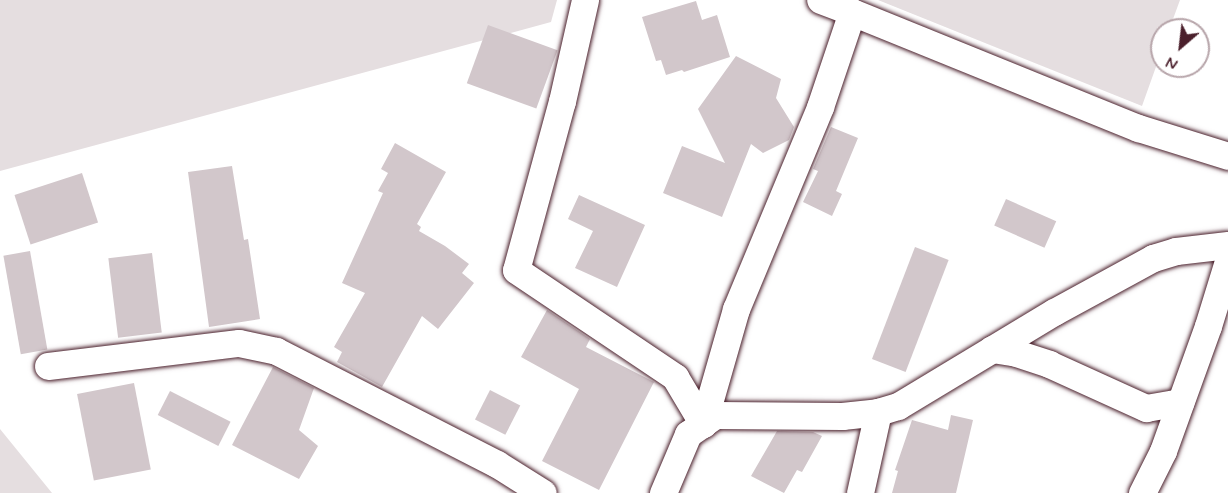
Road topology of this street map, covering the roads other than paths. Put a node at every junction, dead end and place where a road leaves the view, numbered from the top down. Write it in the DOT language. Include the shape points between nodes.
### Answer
graph roads {
  1 [pos="585,0"];
  2 [pos="820,0"];
  3 [pos="852,12"];
  4 [pos="1228,156"];
  5 [pos="1228,245"];
  6 [pos="1228,261"];
  7 [pos="1218,330"];
  8 [pos="992,349"];
  9 [pos="48,366"];
  10 [pos="1180,402"];
  11 [pos="878,412"];
  12 [pos="703,424"];
  13 [pos="543,493"];
  14 [pos="663,493"];
  15 [pos="860,493"];
  16 [pos="1142,493"];
  1 -- 12 [label="street" via="516,270 675,377"];
  2 -- 3 [label="street"];
  3 -- 4 [label="street" via="1138,128"];
  3 -- 12 [label="street" via="820,107 736,309"];
  5 -- 8 [label="street" via="1176,251 1154,258"];
  6 -- 7 [label="street"];
  7 -- 10 [label="street"];
  8 -- 10 [label="street" via="1049,364 1146,408"];
  8 -- 11 [label="street" via="898,406"];
  9 -- 13 [label="street" via="239,343 276,351 497,464"];
  10 -- 16 [label="street" via="1163,451"];
  11 -- 12 [label="street" via="842,416 715,415"];
  11 -- 15 [label="street"];
  12 -- 14 [label="street" via="688,434"];
}
